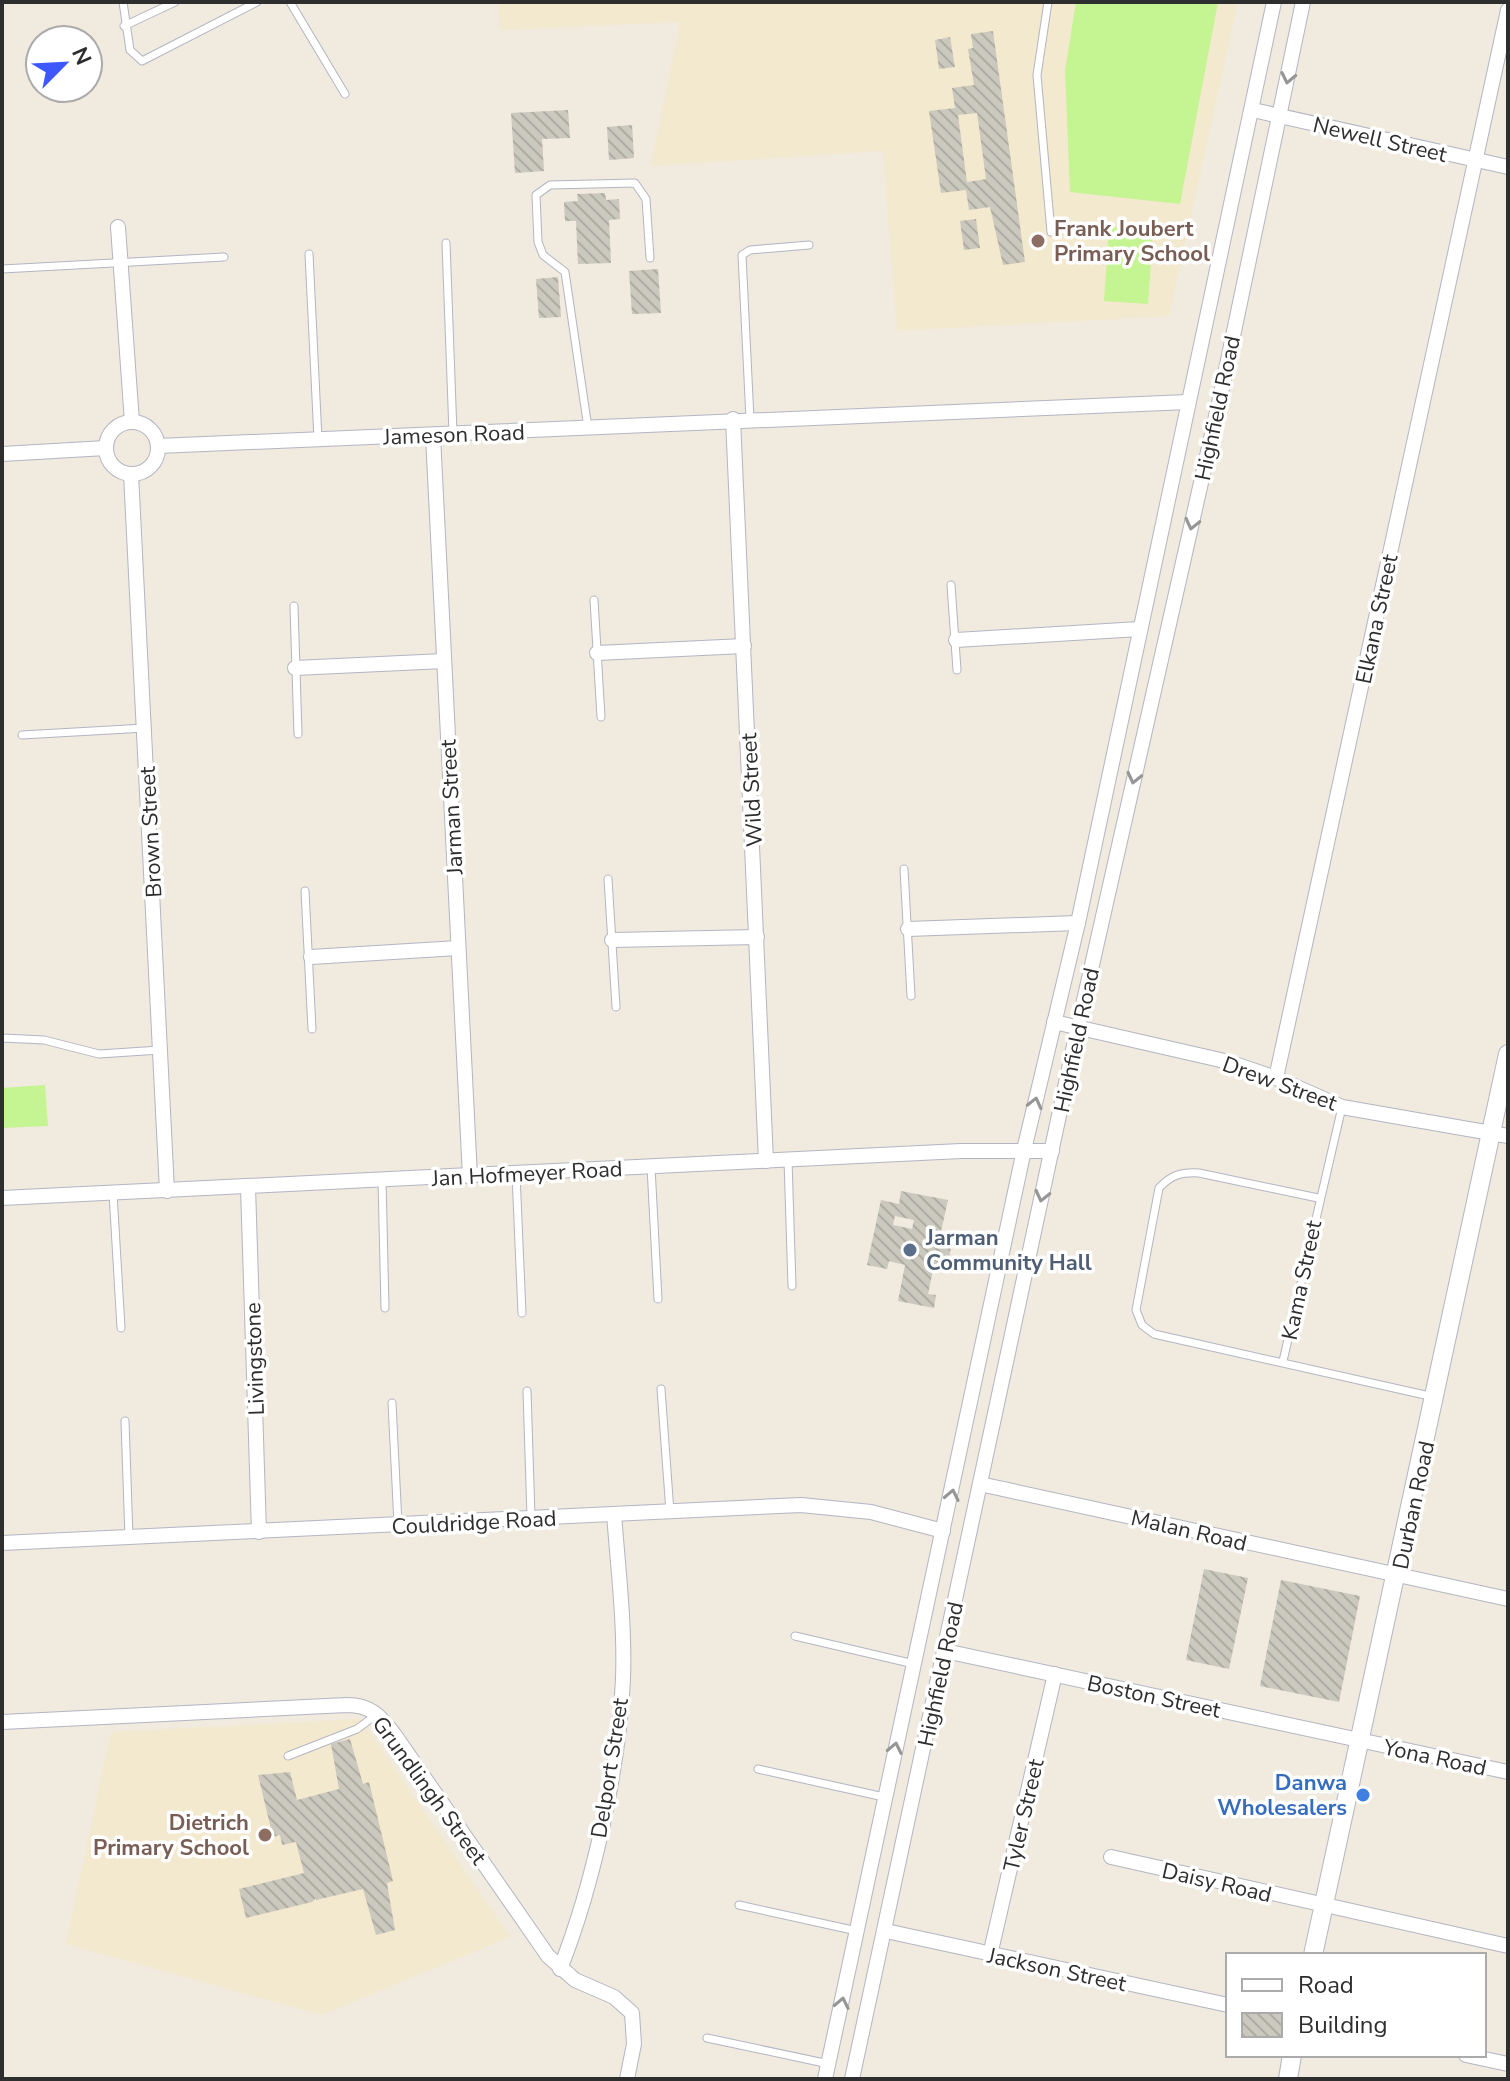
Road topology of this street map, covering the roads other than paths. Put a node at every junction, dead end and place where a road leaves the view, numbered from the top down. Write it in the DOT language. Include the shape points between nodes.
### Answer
graph roads {
  1 [pos="123,2"];
  2 [pos="175,2"];
  3 [pos="257,2"];
  4 [pos="290,2"];
  5 [pos="1048,2"];
  6 [pos="1274,2"];
  7 [pos="1303,2"];
  8 [pos="1508,10"];
  9 [pos="124,26"];
  10 [pos="345,94"];
  11 [pos="1253,110"];
  12 [pos="1280,116"];
  13 [pos="1475,160"];
  14 [pos="1508,167"];
  15 [pos="118,227"];
  16 [pos="1051,232"];
  17 [pos="446,243"];
  18 [pos="809,245"];
  19 [pos="309,254"];
  20 [pos="224,257"];
  21 [pos="650,258"];
  22 [pos="120,262"];
  23 [pos="2,269"];
  24 [pos="1188,402"];
  25 [pos="733,419"];
  26 [pos="750,419"];
  27 [pos="132,422"];
  28 [pos="588,428"];
  29 [pos="433,436"];
  30 [pos="453,436"];
  31 [pos="318,439"];
  32 [pos="158,446"];
  33 [pos="106,448"];
  34 [pos="2,454"];
  35 [pos="131,474"];
  36 [pos="951,585"];
  37 [pos="594,600"];
  38 [pos="294,606"];
  39 [pos="1139,629"];
  40 [pos="956,640"];
  41 [pos="744,646"];
  42 [pos="597,653"];
  43 [pos="444,661"];
  44 [pos="295,668"];
  45 [pos="957,670"];
  46 [pos="601,717"];
  47 [pos="145,728"];
  48 [pos="298,734"];
  49 [pos="22,735"];
  50 [pos="904,869"];
  51 [pos="608,879"];
  52 [pos="305,891"];
  53 [pos="1078,923"];
  54 [pos="908,929"];
  55 [pos="757,937"];
  56 [pos="612,940"];
  57 [pos="458,948"];
  58 [pos="311,957"];
  59 [pos="911,996"];
  60 [pos="616,1007"];
  61 [pos="1054,1022"];
  62 [pos="1078,1027"];
  63 [pos="312,1029"];
  64 [pos="2,1038"];
  65 [pos="160,1050"];
  66 [pos="1508,1054"];
  67 [pos="1276,1078"];
  68 [pos="1342,1107"];
  69 [pos="1500,1134"];
  70 [pos="1024,1150"];
  71 [pos="1052,1151"];
  72 [pos="788,1160"];
  73 [pos="766,1161"];
  74 [pos="651,1167"];
  75 [pos="516,1174"];
  76 [pos="470,1177"];
  77 [pos="382,1180"];
  78 [pos="248,1187"];
  79 [pos="167,1191"];
  80 [pos="113,1193"];
  81 [pos="2,1198"];
  82 [pos="1318,1198"];
  83 [pos="792,1286"];
  84 [pos="658,1299"];
  85 [pos="385,1308"];
  86 [pos="522,1313"];
  87 [pos="121,1328"];
  88 [pos="1283,1361"];
  89 [pos="661,1389"];
  90 [pos="527,1391"];
  91 [pos="1436,1397"];
  92 [pos="392,1403"];
  93 [pos="125,1421"];
  94 [pos="980,1484"];
  95 [pos="670,1512"];
  96 [pos="614,1514"];
  97 [pos="531,1519"];
  98 [pos="398,1526"];
  99 [pos="943,1531"];
  100 [pos="259,1532"];
  101 [pos="129,1538"];
  102 [pos="2,1543"];
  103 [pos="1398,1576"];
  104 [pos="1508,1599"];
  105 [pos="795,1636"];
  106 [pos="945,1651"];
  107 [pos="914,1664"];
  108 [pos="1055,1674"];
  109 [pos="378,1713"];
  110 [pos="2,1722"];
  111 [pos="1362,1742"];
  112 [pos="288,1756"];
  113 [pos="758,1769"];
  114 [pos="1508,1772"];
  115 [pos="884,1797"];
  116 [pos="1111,1857"];
  117 [pos="739,1905"];
  118 [pos="1323,1906"];
  119 [pos="857,1931"];
  120 [pos="886,1931"];
  121 [pos="1508,1946"];
  122 [pos="1313,1953"];
  123 [pos="990,1955"];
  124 [pos="560,1969"];
  125 [pos="1226,2005"];
  126 [pos="707,2038"];
  127 [pos="1292,2057"];
  128 [pos="1475,2057"];
  129 [pos="1508,2064"];
  130 [pos="827,2072"];
  131 [pos="627,2079"];
  132 [pos="852,2079"];
  133 [pos="1288,2079"];
  1 -- 9 [label="lane"];
  2 -- 9 [label="lane"];
  3 -- 9 [label="lane" via="142,61 130,50"];
  4 -- 10 [label="lane"];
  5 -- 16 [label="lane" via="1037,75"];
  6 -- 11 [label="street, Highfield Road"];
  7 -- 12 [label="street, Highfield Road, one-way"];
  8 -- 13 [label="street, Elkana Street"];
  11 -- 12 [label="street, Newell Street"];
  11 -- 24 [label="street, Highfield Road"];
  12 -- 13 [label="street, Newell Street"];
  12 -- 62 [label="street, Highfield Road, one-way"];
  13 -- 14 [label="street, Newell Street"];
  13 -- 67 [label="street, Elkana Street"];
  15 -- 22 [label="street"];
  17 -- 30 [label="lane"];
  18 -- 26 [label="lane" via="742,255"];
  19 -- 31 [label="lane"];
  20 -- 22 [label="lane"];
  21 -- 28 [label="lane" via="646,199 635,183 550,185 536,195 538,242 543,255 565,272"];
  22 -- 23 [label="lane"];
  22 -- 27 [label="street"];
  24 -- 26 [label="street, Jameson Road"];
  24 -- 39 [label="street, Highfield Road"];
  25 -- 26 [label="street, Jameson Road"];
  25 -- 28 [label="street, Jameson Road"];
  25 -- 41 [label="street, Wild Street"];
  27 -- 32 [label="street" via="152,432"];
  27 -- 33 [label="street" via="111,433"];
  28 -- 30 [label="street, Jameson Road"];
  29 -- 30 [label="street, Jameson Road"];
  29 -- 31 [label="street, Jameson Road"];
  29 -- 43 [label="street, Jarman Street"];
  31 -- 32 [label="street, Jameson Road"];
  32 -- 35 [label="street" via="153,463"];
  33 -- 34 [label="street"];
  33 -- 35 [label="street" via="111,463"];
  35 -- 47 [label="street, Brown Street"];
  36 -- 40 [label="lane"];
  37 -- 42 [label="lane"];
  38 -- 44 [label="lane"];
  39 -- 40 [label="street"];
  39 -- 53 [label="street, Highfield Road"];
  40 -- 45 [label="lane"];
  41 -- 42 [label="street"];
  41 -- 55 [label="street, Wild Street"];
  42 -- 46 [label="lane"];
  43 -- 44 [label="street"];
  43 -- 57 [label="street, Jarman Street"];
  44 -- 48 [label="lane"];
  47 -- 49 [label="lane"];
  47 -- 65 [label="street, Brown Street"];
  50 -- 54 [label="lane"];
  51 -- 56 [label="lane"];
  52 -- 58 [label="lane"];
  53 -- 54 [label="street"];
  53 -- 61 [label="street, Highfield Road"];
  54 -- 59 [label="lane"];
  55 -- 56 [label="street"];
  55 -- 73 [label="street, Wild Street"];
  56 -- 60 [label="lane"];
  57 -- 58 [label="street"];
  57 -- 76 [label="street, Jarman Street"];
  58 -- 63 [label="lane"];
  61 -- 62 [label="street, Drew Street"];
  70 -- 61 [label="street, Highfield Road, one-way"];
  62 -- 67 [label="street, Drew Street"];
  62 -- 71 [label="street, Highfield Road"];
  64 -- 65 [label="lane" via="44,1040 99,1054"];
  65 -- 79 [label="street, Brown Street"];
  66 -- 69 [label="street, Durban Road"];
  67 -- 68 [label="street, Drew Street"];
  68 -- 69 [label="street, Drew Street"];
  68 -- 82 [label="lane, Kama Street"];
  69 -- 91 [label="street, Durban Road"];
  70 -- 71 [label="street, Jan Hofmeyer Road"];
  70 -- 72 [label="street, Jan Hofmeyer Road"];
  99 -- 70 [label="street, Highfield Road, one-way"];
  71 -- 94 [label="street, Highfield Road, one-way"];
  72 -- 73 [label="street, Jan Hofmeyer Road"];
  72 -- 83 [label="lane"];
  73 -- 74 [label="street, Jan Hofmeyer Road"];
  74 -- 75 [label="street, Jan Hofmeyer Road"];
  74 -- 84 [label="lane"];
  75 -- 76 [label="street, Jan Hofmeyer Road"];
  75 -- 86 [label="lane"];
  76 -- 77 [label="street, Jan Hofmeyer Road"];
  77 -- 78 [label="street, Jan Hofmeyer Road"];
  77 -- 85 [label="lane"];
  78 -- 79 [label="street, Jan Hofmeyer Road"];
  78 -- 100 [label="street, Livingstone"];
  79 -- 80 [label="street, Jan Hofmeyer Road"];
  80 -- 81 [label="street, Jan Hofmeyer Road"];
  80 -- 87 [label="lane"];
  82 -- 88 [label="lane, Kama Street"];
  82 -- 88 [label="lane, Kama Street" via="1190,1172 1174,1175 1159,1188 1136,1310 1142,1325 1154,1334 1203,1347"];
  88 -- 91 [label="lane, Kama Street"];
  89 -- 95 [label="lane"];
  90 -- 97 [label="lane"];
  91 -- 103 [label="street, Durban Road"];
  92 -- 98 [label="lane"];
  93 -- 101 [label="lane"];
  94 -- 103 [label="street, Malan Road"];
  94 -- 106 [label="street, Highfield Road"];
  95 -- 96 [label="street, Couldridge Road"];
  95 -- 99 [label="street, Couldridge Road" via="822,1506 871,1512"];
  96 -- 97 [label="street, Couldridge Road"];
  96 -- 124 [label="street, Delport Street" via="623,1675 617,1740 585,1903"];
  97 -- 98 [label="street, Couldridge Road"];
  98 -- 100 [label="street, Couldridge Road"];
  99 -- 107 [label="street, Highfield Road"];
  100 -- 101 [label="street, Couldridge Road"];
  101 -- 102 [label="street, Couldridge Road"];
  103 -- 104 [label="street, Malan Road"];
  103 -- 111 [label="street, Durban Road"];
  105 -- 107 [label="lane"];
  106 -- 108 [label="street, Boston Street"];
  106 -- 120 [label="street, Highfield Road"];
  115 -- 107 [label="street, Highfield Road, one-way"];
  108 -- 111 [label="street, Boston Street"];
  108 -- 123 [label="street, Tyler Street"];
  109 -- 110 [label="street, Grundlingh Street" via="347,1705"];
  109 -- 112 [label="lane" via="357,1729"];
  109 -- 124 [label="street, Grundlingh Street"];
  111 -- 114 [label="street, Yona Road"];
  111 -- 118 [label="street, Durban Road"];
  113 -- 115 [label="lane"];
  115 -- 119 [label="street, Highfield Road"];
  116 -- 118 [label="street, Daisy Road"];
  117 -- 119 [label="lane"];
  118 -- 121 [label="street, Daisy Road"];
  118 -- 122 [label="street, Durban Road"];
  130 -- 119 [label="street, Highfield Road, one-way"];
  120 -- 123 [label="street, Jackson Street"];
  120 -- 132 [label="street, Highfield Road"];
  123 -- 125 [label="street, Jackson Street"];
  124 -- 131 [label="street, Grundlingh Street" via="614,1997 632,2013 634,2044"];
  126 -- 130 [label="lane"];
  127 -- 133 [label="street"];
  128 -- 129 [label="street"];
}
